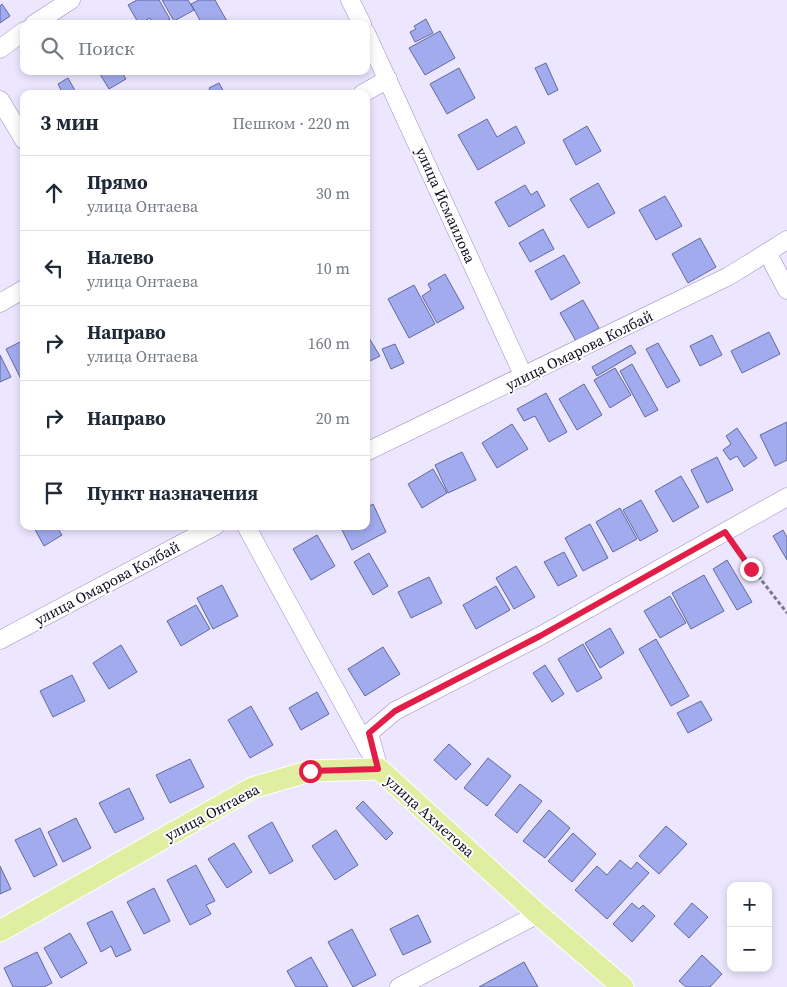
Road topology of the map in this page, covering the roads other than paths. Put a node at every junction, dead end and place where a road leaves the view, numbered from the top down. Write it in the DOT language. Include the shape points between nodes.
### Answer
graph roads {
  1 [pos="71,0"];
  2 [pos="350,0"];
  3 [pos="40,20"];
  4 [pos="360,20"];
  5 [pos="20,34"];
  6 [pos="370,42"];
  7 [pos="0,49"];
  8 [pos="388,79"];
  9 [pos="369,90"];
  10 [pos="0,100"];
  11 [pos="20,133"];
  12 [pos="787,240"];
  13 [pos="768,252"];
  14 [pos="787,290"];
  15 [pos="20,291"];
  16 [pos="0,303"];
  17 [pos="524,377"];
  18 [pos="370,450"];
  19 [pos="787,498"];
  20 [pos="207,530"];
  21 [pos="248,530"];
  22 [pos="0,640"];
  23 [pos="378,769"];
  24 [pos="538,914"];
  25 [pos="0,931"];
  26 [pos="399,987"];
  27 [pos="623,987"];
  1 -- 3 [label="street"];
  2 -- 4 [label="street"];
  5 -- 7 [label="street"];
  6 -- 8 [label="street, улица Исмаилова"];
  8 -- 9 [label="street"];
  8 -- 17 [label="street, улица Исмаилова"];
  10 -- 11 [label="street"];
  12 -- 13 [label="street, улица Омарова Колбай"];
  13 -- 14 [label="street"];
  13 -- 17 [label="street, улица Омарова Колбай" via="729,276"];
  15 -- 16 [label="street"];
  17 -- 18 [label="street, улица Омарова Колбай"];
  19 -- 23 [label="street" via="540,636 395,711 369,733"];
  20 -- 22 [label="street, улица Омарова Колбай"];
  21 -- 23 [label="street, улица Ахметова"];
  23 -- 24 [label="main road, улица Ахметова"];
  23 -- 25 [label="main road, улица Онтаева" via="310,771 252,788"];
  24 -- 26 [label="street"];
  24 -- 27 [label="main road, улица Ахметова"];
}
